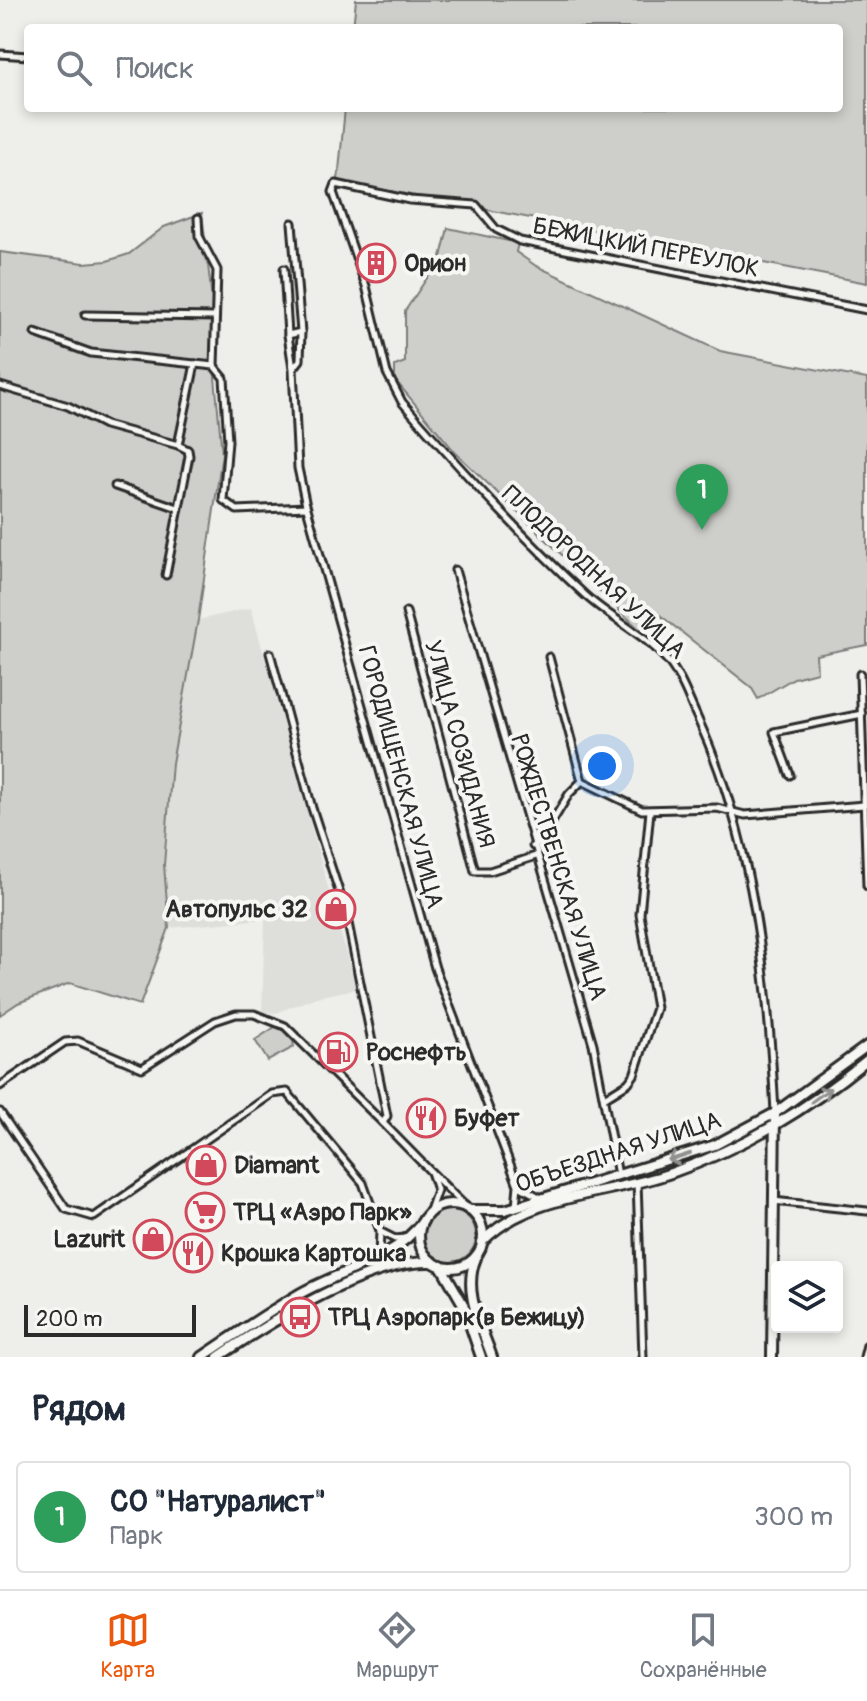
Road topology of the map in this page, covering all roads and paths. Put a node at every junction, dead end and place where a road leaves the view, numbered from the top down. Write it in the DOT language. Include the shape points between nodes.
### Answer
graph roads {
  1 [pos="0,54"];
  2 [pos="24,56"];
  3 [pos="336,184"];
  4 [pos="198,218"];
  5 [pos="292,223"];
  6 [pos="284,269"];
  7 [pos="867,310"];
  8 [pos="85,315"];
  9 [pos="215,317"];
  10 [pos="301,332"];
  11 [pos="35,333"];
  12 [pos="288,335"];
  13 [pos="195,364"];
  14 [pos="214,366"];
  15 [pos="293,369"];
  16 [pos="0,386"];
  17 [pos="178,445"];
  18 [pos="115,486"];
  19 [pos="306,507"];
  20 [pos="178,508"];
  21 [pos="455,570"];
  22 [pos="166,575"];
  23 [pos="406,612"];
  24 [pos="270,653"];
  25 [pos="549,657"];
  26 [pos="860,674"];
  27 [pos="862,714"];
  28 [pos="790,775"];
  29 [pos="582,781"];
  30 [pos="864,805"];
  31 [pos="650,811"];
  32 [pos="734,812"];
  33 [pos="533,846"];
  34 [pos="536,856"];
  35 [pos="867,886"];
  36 [pos="867,1046"];
  37 [pos="867,1060"];
  38 [pos="0,1086"];
  39 [pos="604,1098"];
  40 [pos="0,1112"];
  41 [pos="775,1113"];
  42 [pos="383,1123"];
  43 [pos="774,1129"];
  44 [pos="431,1172"];
  45 [pos="618,1176"];
  46 [pos="636,1181"];
  47 [pos="518,1185"];
  48 [pos="541,1198"];
  49 [pos="773,1201"];
  50 [pos="516,1206"];
  51 [pos="469,1210"];
  52 [pos="867,1211"];
  53 [pos="429,1213"];
  54 [pos="423,1221"];
  55 [pos="380,1231"];
  56 [pos="408,1238"];
  57 [pos="482,1242"];
  58 [pos="478,1253"];
  59 [pos="379,1256"];
  60 [pos="437,1264"];
  61 [pos="867,1345"];
  62 [pos="202,1357"];
  63 [pos="218,1357"];
  64 [pos="481,1357"];
  65 [pos="492,1357"];
  66 [pos="643,1357"];
  67 [pos="772,1357"];
  68 [pos="864,1357"];
  1 -- 2 [label="street"];
  3 -- 7 [label="street, БЕЖИЦКИЙ ПЕРЕУЛОК" via="410,200 476,205 496,229 520,241"];
  3 -- 32 [label="street, ПЛОДОРОДНАЯ УЛИЦА" via="333,196 366,286 387,373 402,402 540,552 667,660 713,753"];
  4 -- 9 [label="street" via="199,236 217,270"];
  5 -- 10 [label="street, ГОРОДИЩЕНСКАЯ УЛИЦА"];
  6 -- 12 [label="street, ГОРОДИЩЕНСКАЯ УЛИЦА"];
  8 -- 9 [label="street"];
  9 -- 14 [label="street"];
  10 -- 12 [label="street"];
  10 -- 15 [label="street, ГОРОДИЩЕНСКАЯ УЛИЦА" via="300,360"];
  11 -- 13 [label="street" via="91,353"];
  12 -- 15 [label="street, ГОРОДИЩЕНСКАЯ УЛИЦА"];
  13 -- 14 [label="street"];
  13 -- 17 [label="street"];
  14 -- 19 [label="street" via="224,378 228,441 223,500 237,510"];
  15 -- 19 [label="street, ГОРОДИЩЕНСКАЯ УЛИЦА" via="298,468"];
  16 -- 17 [label="street"];
  17 -- 20 [label="street" via="189,456"];
  18 -- 20 [label="street"];
  19 -- 47 [label="street, ГОРОДИЩЕНСКАЯ УЛИЦА" via="435,968"];
  20 -- 22 [label="street"];
  21 -- 33 [label="street, РОЖДЕСТВЕНСКАЯ УЛИЦА"];
  23 -- 34 [label="street, УЛИЦА СОЗИДАНИЯ" via="475,871"];
  24 -- 42 [label="street" via="346,913 387,1116"];
  25 -- 29 [label="street"];
  26 -- 27 [label="street"];
  27 -- 28 [label="street" via="774,732"];
  27 -- 30 [label="street"];
  29 -- 31 [label="street"];
  29 -- 33 [label="street"];
  30 -- 32 [label="street"];
  30 -- 35 [label="street"];
  31 -- 32 [label="street"];
  31 -- 39 [label="street" via="640,914 656,1008 634,1075"];
  32 -- 41 [label="street, ПЛОДОРОДНАЯ УЛИЦА" via="768,997"];
  33 -- 34 [label="street, РОЖДЕСТВЕНСКАЯ УЛИЦА"];
  34 -- 39 [label="street, РОЖДЕСТВЕНСКАЯ УЛИЦА" via="593,1044"];
  36 -- 41 [label="main road, ОБЪЕЗДНАЯ УЛИЦА"];
  43 -- 37 [label="main road, ОБЪЕЗДНАЯ УЛИЦА, one-way"];
  38 -- 42 [label="street" via="65,1042 78,1041 142,1068 215,1021 254,1014 285,1026"];
  39 -- 45 [label="street, РОЖДЕСТВЕНСКАЯ УЛИЦА"];
  40 -- 55 [label="street" via="66,1209 94,1217 272,1094 287,1092 363,1183"];
  41 -- 43 [label="main road"];
  41 -- 45 [label="main road, ОБЪЕЗДНАЯ УЛИЦА, one-way" via="715,1145"];
  42 -- 44 [label="street"];
  43 -- 46 [label="main road, ОБЪЕЗДНАЯ УЛИЦА" via="693,1165"];
  43 -- 49 [label="main road"];
  44 -- 51 [label="street"];
  44 -- 53 [label="street" via="437,1190"];
  45 -- 48 [label="main road, ОБЪЕЗДНАЯ УЛИЦА"];
  46 -- 57 [label="main road, ОБЪЕЗДНАЯ УЛИЦА" via="523,1214"];
  46 -- 66 [label="street"];
  47 -- 48 [label="street"];
  47 -- 50 [label="street"];
  48 -- 50 [label="main road, ОБЪЕЗДНАЯ УЛИЦА"];
  49 -- 52 [label="street"];
  49 -- 67 [label="main road"];
  50 -- 51 [label="main road, ОБЪЕЗДНАЯ УЛИЦА" via="496,1212"];
  51 -- 53 [label="main road" via="449,1204"];
  51 -- 57 [label="main road" via="481,1224"];
  53 -- 54 [label="main road"];
  54 -- 56 [label="main road"];
  54 -- 60 [label="main road" via="422,1248"];
  55 -- 56 [label="street" via="395,1239"];
  55 -- 59 [label="street"];
  56 -- 59 [label="main road"];
  57 -- 58 [label="main road"];
  58 -- 60 [label="main road" via="461,1266"];
  58 -- 65 [label="main road" via="470,1282"];
  59 -- 62 [label="main road" via="296,1296"];
  60 -- 63 [label="main road" via="406,1262 379,1271 280,1317"];
  60 -- 64 [label="main road" via="463,1304"];
  61 -- 68 [label="street"];
}
